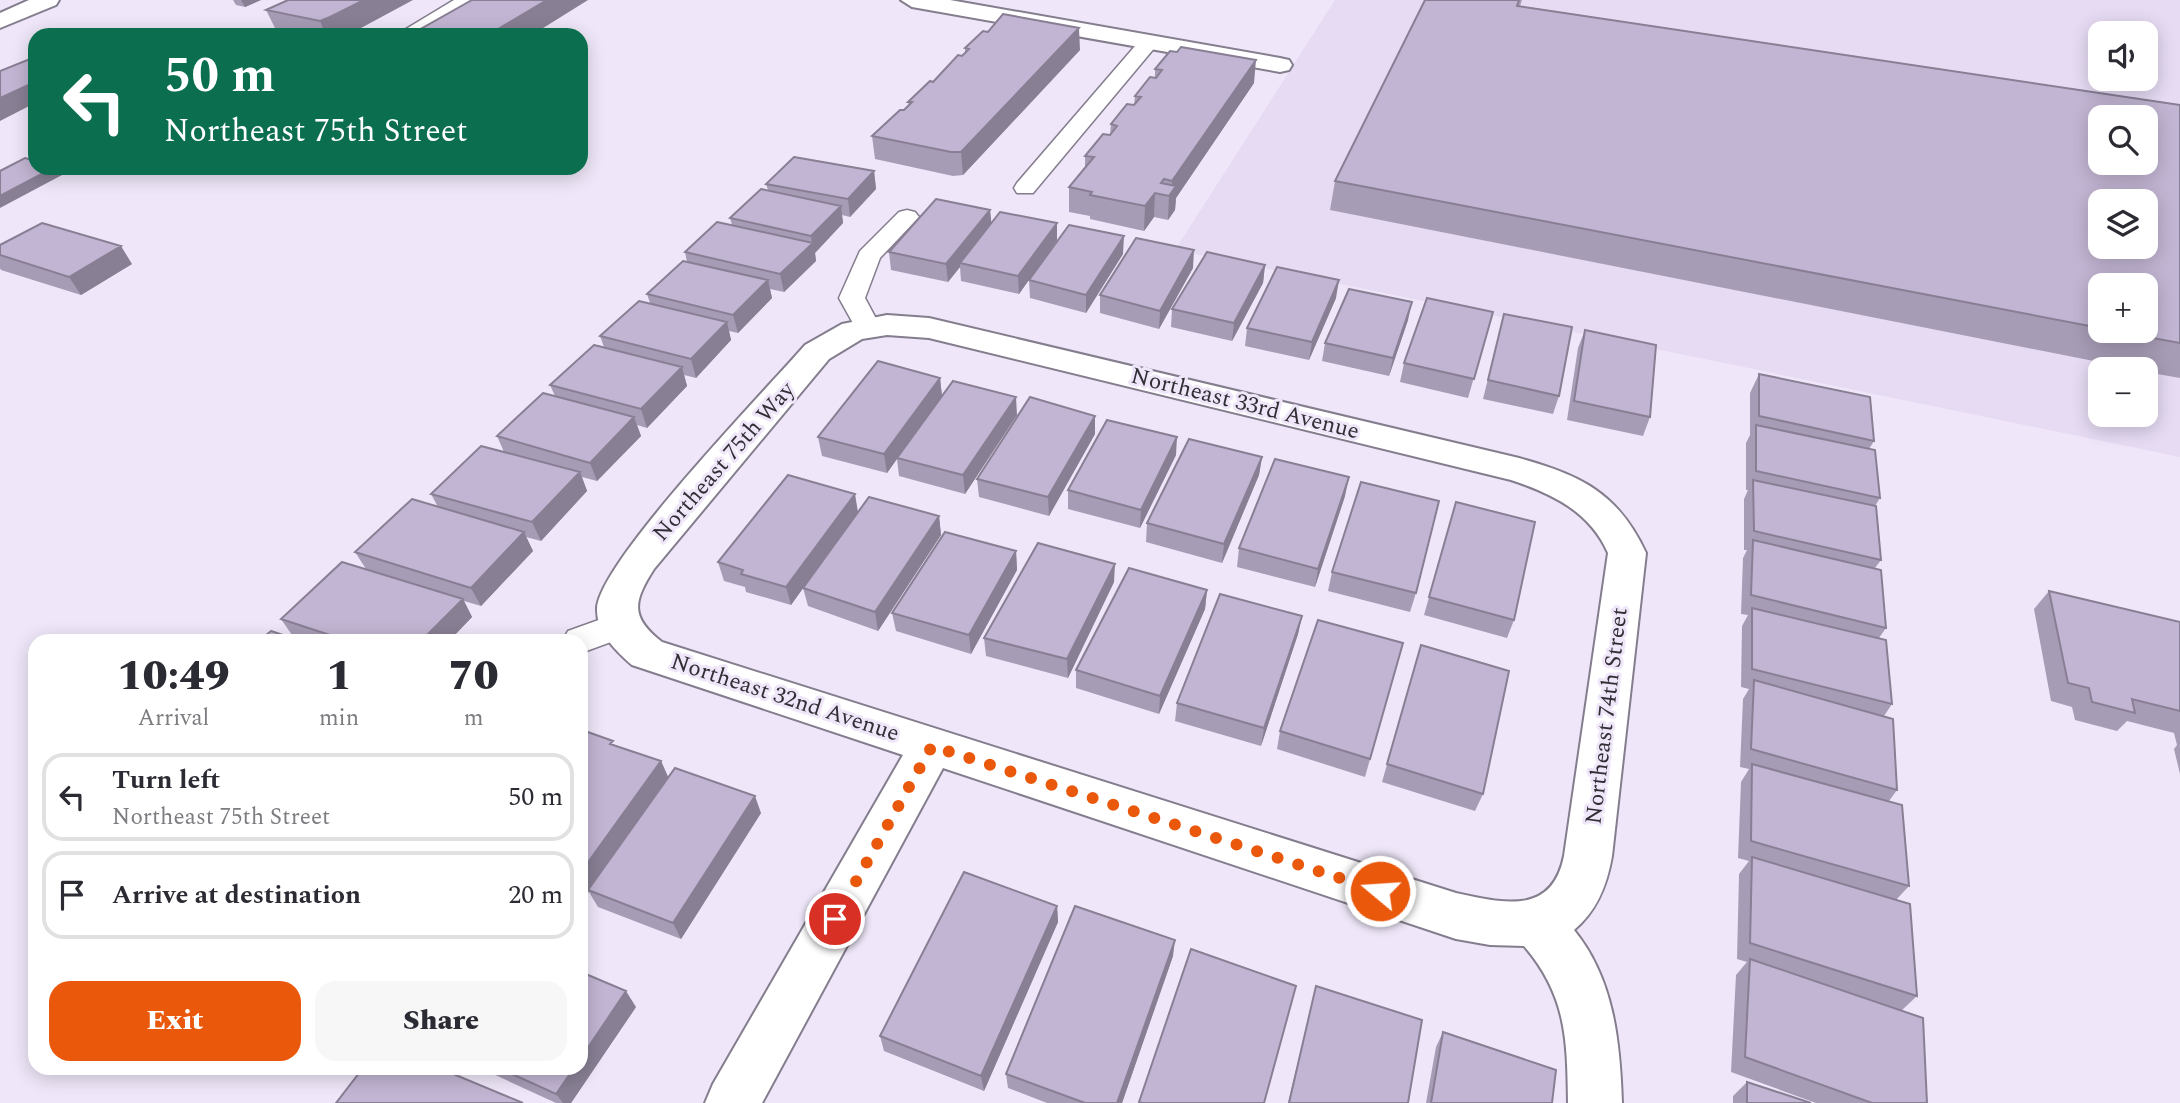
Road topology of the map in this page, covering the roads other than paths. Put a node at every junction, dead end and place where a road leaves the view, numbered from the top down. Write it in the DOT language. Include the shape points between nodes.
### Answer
graph roads {
  1 [pos="48,0"];
  2 [pos="467,0"];
  3 [pos="912,0"];
  4 [pos="0,20"];
  5 [pos="417,28"];
  6 [pos="1149,42"];
  7 [pos="1280,65"];
  8 [pos="1026,188"];
  9 [pos="907,217"];
  10 [pos="868,328"];
  11 [pos="1609,518"];
  12 [pos="599,633"];
  13 [pos="932,746"];
  14 [pos="1548,917"];
  15 [pos="732,1103"];
  16 [pos="1595,1103"];
  1 -- 4 [label="street"];
  2 -- 5 [label="lane"];
  3 -- 6 [label="street"];
  6 -- 7 [label="street"];
  6 -- 8 [label="lane"];
  9 -- 10 [label="lane" via="869,256 852,298"];
  10 -- 11 [label="street, Northeast 33rd Avenue" via="929,328 1519,470 1579,493"];
  10 -- 12 [label="street, Northeast 75th Way" via="853,331 817,352 640,559"];
  11 -- 14 [label="street, Northeast 74th Street" via="1628,554 1588,856 1579,889"];
  12 -- 13 [label="street, Northeast 32nd Avenue" via="629,641 647,654"];
  13 -- 14 [label="street, Northeast 32nd Avenue" via="1456,916 1496,925"];
  13 -- 15 [label="street"];
  14 -- 16 [label="street" via="1585,1002 1594,1035"];
}
